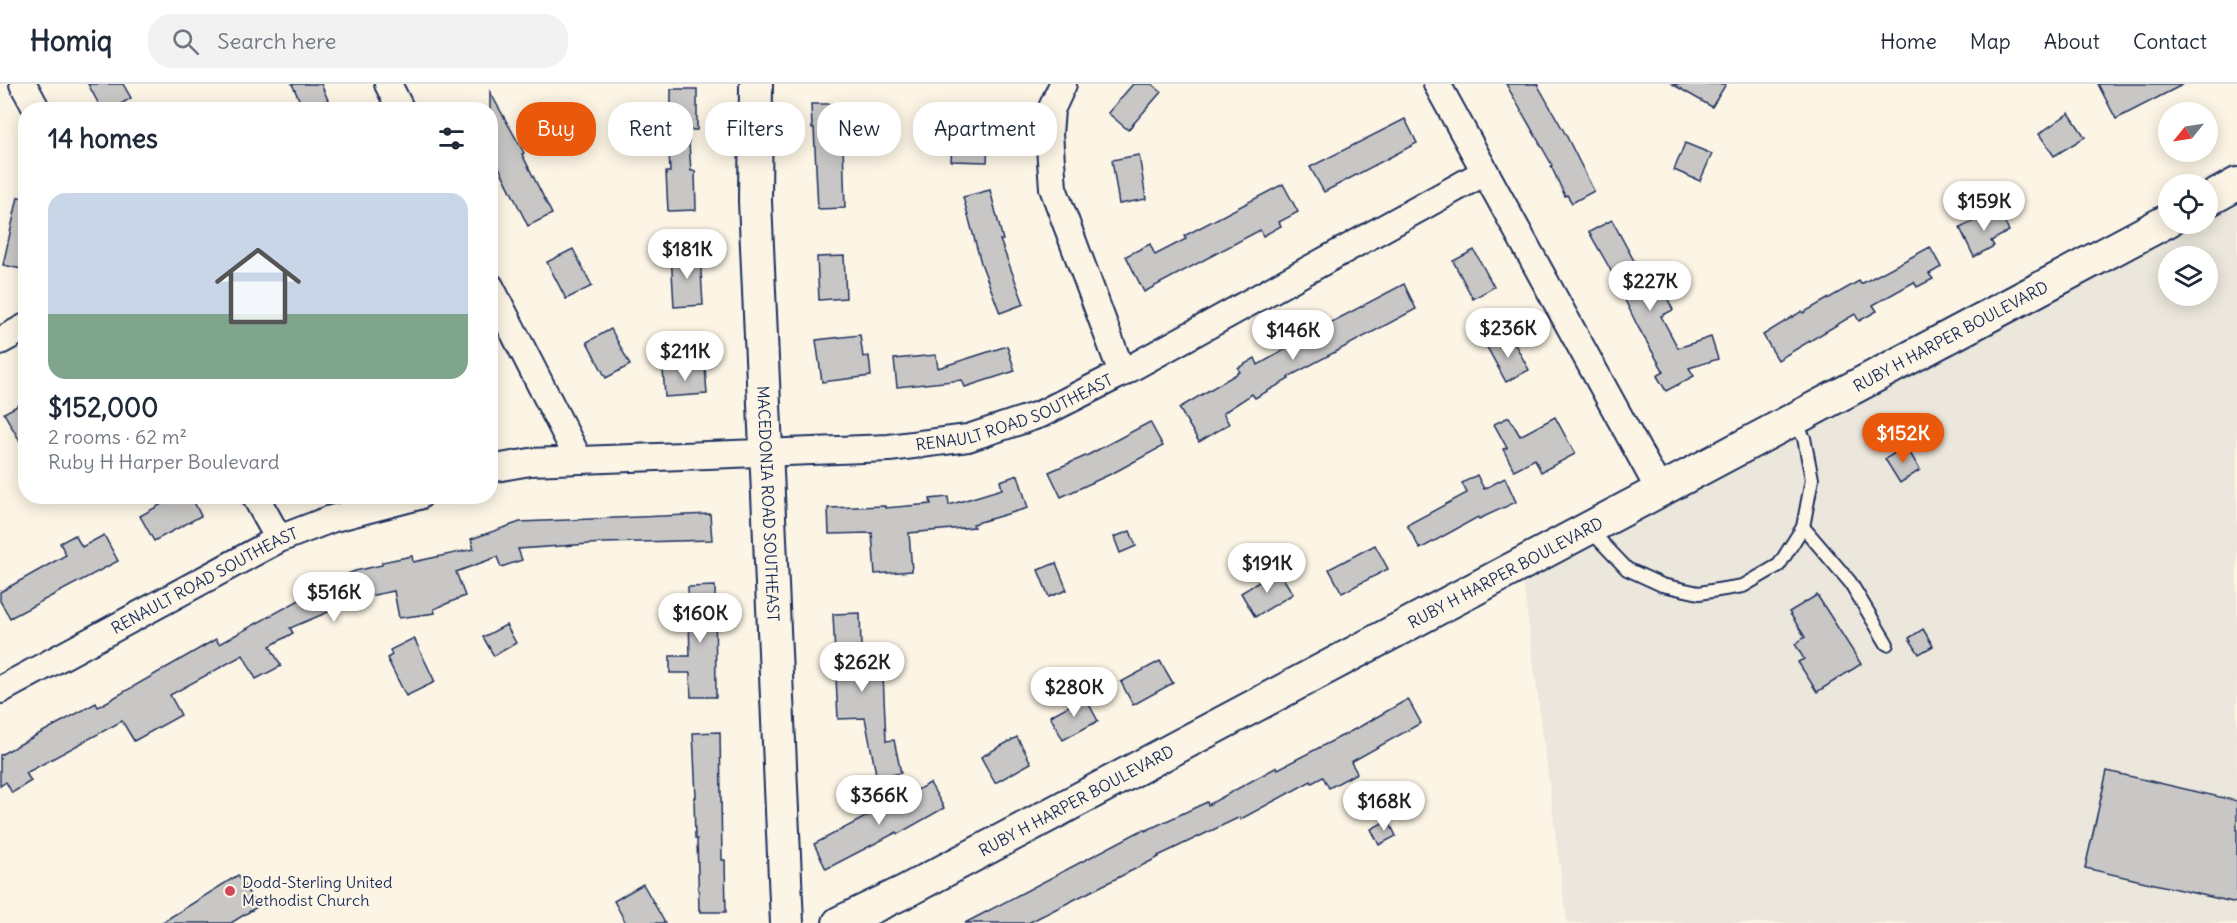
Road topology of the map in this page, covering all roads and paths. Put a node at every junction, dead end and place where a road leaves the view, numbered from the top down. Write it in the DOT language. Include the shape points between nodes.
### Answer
graph roads {
  1 [pos="23,84"];
  2 [pos="388,84"];
  3 [pos="756,84"];
  4 [pos="1063,84"];
  5 [pos="1437,84"];
  6 [pos="33,102"];
  7 [pos="397,102"];
  8 [pos="1485,172"];
  9 [pos="2237,184"];
  10 [pos="2218,194"];
  11 [pos="2158,226"];
  12 [pos="498,302"];
  13 [pos="18,331"];
  14 [pos="0,341"];
  15 [pos="1122,373"];
  16 [pos="1793,420"];
  17 [pos="767,453"];
  18 [pos="579,460"];
  19 [pos="498,468"];
  20 [pos="1660,491"];
  21 [pos="260,504"];
  22 [pos="388,504"];
  23 [pos="1803,527"];
  24 [pos="1588,529"];
  25 [pos="279,538"];
  26 [pos="1887,644"];
  27 [pos="0,690"];
  28 [pos="787,923"];
  29 [pos="839,923"];
  1 -- 6 [label="street"];
  2 -- 7 [label="street"];
  3 -- 17 [label="street, MACEDONIA ROAD SOUTHEAST" via="755,201"];
  4 -- 15 [label="street" via="1051,110 1048,134 1053,188"];
  5 -- 8 [label="street"];
  8 -- 15 [label="street, RENAULT ROAD SOUTHEAST"];
  8 -- 20 [label="street"];
  9 -- 10 [label="street"];
  11 -- 16 [label="street, RUBY H HARPER BOULEVARD"];
  12 -- 18 [label="street"];
  13 -- 14 [label="street"];
  15 -- 17 [label="street, RENAULT ROAD SOUTHEAST" via="1041,414 968,438 889,448"];
  16 -- 20 [label="street, RUBY H HARPER BOULEVARD"];
  16 -- 23 [label="lane" via="1804,438 1812,479"];
  17 -- 18 [label="street, RENAULT ROAD SOUTHEAST"];
  17 -- 28 [label="street, MACEDONIA ROAD SOUTHEAST"];
  18 -- 19 [label="street, RENAULT ROAD SOUTHEAST" via="530,462"];
  20 -- 24 [label="street, RUBY H HARPER BOULEVARD"];
  21 -- 25 [label="street"];
  22 -- 25 [label="street, RENAULT ROAD SOUTHEAST"];
  23 -- 24 [label="lane" via="1779,565 1743,586 1700,593 1662,585 1627,569"];
  23 -- 26 [label="lane" via="1850,582"];
  24 -- 29 [label="street, RUBY H HARPER BOULEVARD"];
  25 -- 27 [label="street, RENAULT ROAD SOUTHEAST"];
}
